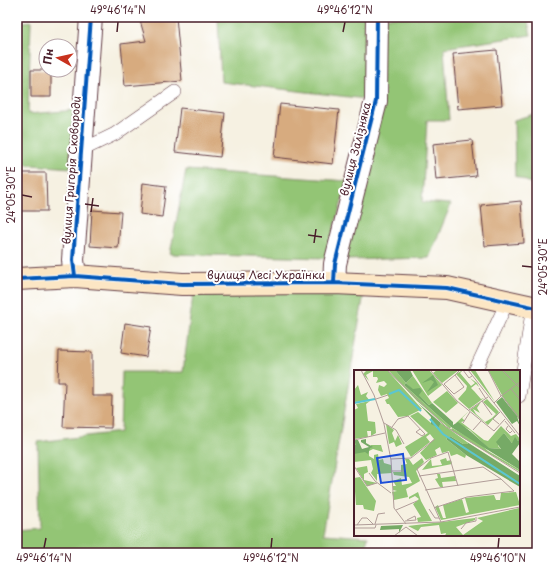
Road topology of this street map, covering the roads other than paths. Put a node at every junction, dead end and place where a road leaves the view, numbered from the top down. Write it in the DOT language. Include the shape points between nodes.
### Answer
graph roads {
  1 [pos="91,17"];
  2 [pos="377,17"];
  3 [pos="175,92"];
  4 [pos="82,150"];
  5 [pos="74,276"];
  6 [pos="17,279"];
  7 [pos="334,283"];
  8 [pos="508,300"];
  9 [pos="535,307"];
  10 [pos="475,370"];
  11 [pos="520,390"];
  1 -- 4 [label="street, вулиця Григорія Сковороди"];
  2 -- 7 [label="street, вулиця Залізняка" via="376,101 335,264"];
  3 -- 4 [label="lane" via="115,134"];
  4 -- 5 [label="street, вулиця Григорія Сковороди" via="73,260"];
  5 -- 6 [label="main road, вулиця Лесі Українки"];
  5 -- 7 [label="main road, вулиця Лесі Українки" via="182,284"];
  7 -- 8 [label="main road, вулиця Лесі Українки" via="447,288"];
  8 -- 9 [label="main road, вулиця Лесі Українки"];
  8 -- 10 [label="lane"];
  9 -- 11 [label="lane"];
}
